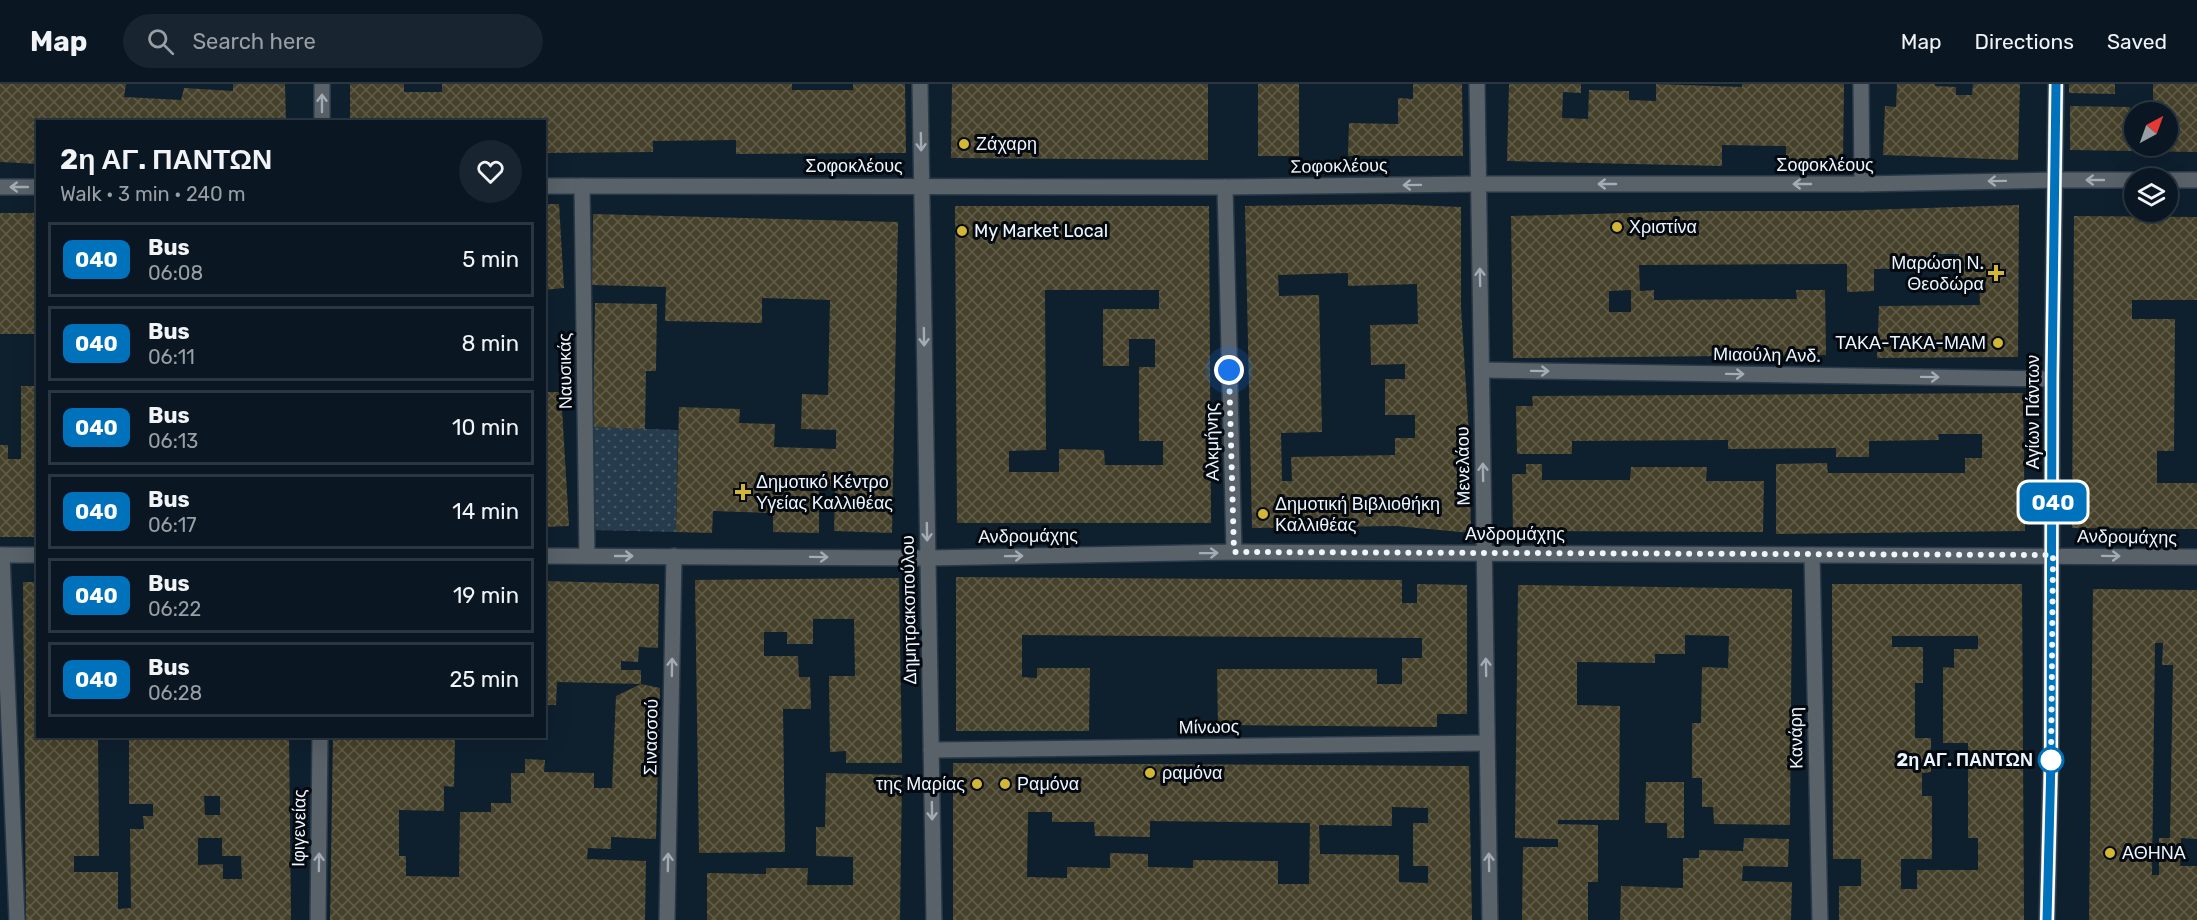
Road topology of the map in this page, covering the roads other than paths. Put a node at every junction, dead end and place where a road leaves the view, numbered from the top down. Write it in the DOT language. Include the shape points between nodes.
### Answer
graph roads {
  1 [pos="322,84"];
  2 [pos="920,84"];
  3 [pos="1477,84"];
  4 [pos="1861,84"];
  5 [pos="2056,84"];
  6 [pos="322,120"];
  7 [pos="2055,180"];
  8 [pos="2124,180"];
  9 [pos="2178,180"];
  10 [pos="2197,180"];
  11 [pos="1478,184"];
  12 [pos="1862,184"];
  13 [pos="922,185"];
  14 [pos="546,186"];
  15 [pos="582,186"];
  16 [pos="0,187"];
  17 [pos="36,187"];
  18 [pos="1225,187"];
  19 [pos="1482,370"];
  20 [pos="2052,379"];
  21 [pos="1234,552"];
  22 [pos="1484,553"];
  23 [pos="1,555"];
  24 [pos="36,555"];
  25 [pos="1812,555"];
  26 [pos="2053,555"];
  27 [pos="546,556"];
  28 [pos="586,556"];
  29 [pos="674,556"];
  30 [pos="2197,557"];
  31 [pos="928,558"];
  32 [pos="320,738"];
  33 [pos="1487,743"];
  34 [pos="931,750"];
  35 [pos="16,920"];
  36 [pos="318,920"];
  37 [pos="667,920"];
  38 [pos="934,920"];
  39 [pos="1490,920"];
  40 [pos="1820,920"];
  41 [pos="2048,920"];
  6 -- 1 [label="street, one-way"];
  2 -- 13 [label="street, Δημητρακοπούλου, one-way"];
  3 -- 11 [label="street, Μενελάου"];
  4 -- 12 [label="street"];
  5 -- 7 [label="street, Αγίων Πάντων"];
  8 -- 7 [label="street, Σοφοκλέους, one-way"];
  7 -- 12 [label="street, Σοφοκλέους, one-way"];
  7 -- 20 [label="street, Αγίων Πάντων"];
  9 -- 10 [label="street"];
  12 -- 11 [label="street, Σοφοκλέους, one-way"];
  11 -- 18 [label="street, Σοφοκλέους, one-way"];
  19 -- 11 [label="street, Μενελάου, one-way"];
  13 -- 15 [label="street, Σοφοκλέους"];
  13 -- 18 [label="street, Σοφοκλέους"];
  13 -- 31 [label="street, Δημητρακοπούλου, one-way"];
  14 -- 15 [label="street, Σοφοκλέους"];
  15 -- 28 [label="street, Ναυσικάς"];
  17 -- 16 [label="street, one-way"];
  18 -- 21 [label="street, Αλκμήνης"];
  19 -- 20 [label="street, Μιαούλη Ανδ., one-way"];
  22 -- 19 [label="street, Μενελάου, one-way"];
  20 -- 26 [label="street, Αγίων Πάντων"];
  21 -- 22 [label="street, Ανδρομάχης"];
  31 -- 21 [label="street, Ανδρομάχης, one-way"];
  22 -- 25 [label="street, Ανδρομάχης"];
  33 -- 22 [label="street, Μενελάου, one-way"];
  23 -- 24 [label="street"];
  23 -- 35 [label="street"];
  25 -- 26 [label="street, Ανδρομάχης"];
  25 -- 40 [label="street, Κανάρη"];
  26 -- 30 [label="street, Ανδρομάχης, one-way"];
  26 -- 41 [label="street, Αγίων Πάντων"];
  27 -- 28 [label="street, Ανδρομάχης"];
  28 -- 29 [label="street, Ανδρομάχης, one-way"];
  29 -- 31 [label="street, Ανδρομάχης, one-way"];
  37 -- 29 [label="street, Σινασσού, one-way"];
  31 -- 34 [label="street, Δημητρακοπούλου"];
  36 -- 32 [label="street, Ιφιγενείας, one-way"];
  33 -- 34 [label="street, Μίνωος"];
  39 -- 33 [label="street, Μενελάου, one-way"];
  34 -- 38 [label="street, Δημητρακοπούλου, one-way"];
}
